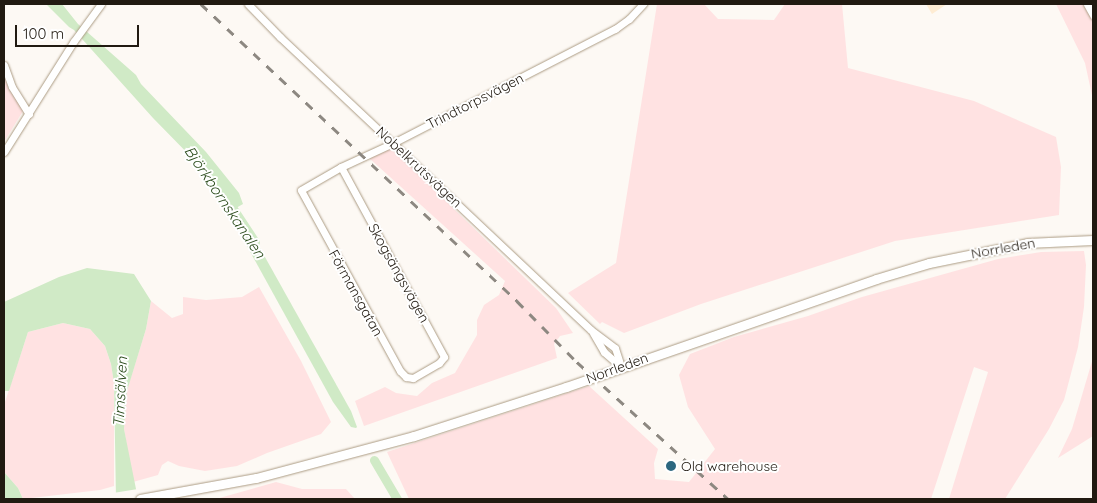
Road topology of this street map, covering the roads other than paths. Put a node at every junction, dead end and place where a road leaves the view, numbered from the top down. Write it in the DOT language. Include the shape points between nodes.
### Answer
graph roads {
  1 [pos="101,4"];
  2 [pos="248,4"];
  3 [pos="643,4"];
  4 [pos="1087,4"];
  5 [pos="1093,15"];
  6 [pos="4,65"];
  7 [pos="29,114"];
  8 [pos="393,143"];
  9 [pos="4,152"];
  10 [pos="341,167"];
  11 [pos="301,190"];
  12 [pos="1093,240"];
  13 [pos="591,330"];
  14 [pos="621,367"];
  15 [pos="423,372"];
  16 [pos="145,499"];
  1 -- 7 [label="street"];
  2 -- 8 [label="street, Nobelkrutsvägen"];
  3 -- 8 [label="street, Trindtorpsvägen" via="615,30"];
  4 -- 5 [label="street"];
  6 -- 7 [label="street" via="12,87"];
  7 -- 9 [label="street"];
  8 -- 10 [label="street, Trindtorpsvägen"];
  8 -- 13 [label="street, Nobelkrutsvägen"];
  10 -- 11 [label="street, Trindtorpsvägen"];
  10 -- 15 [label="street, Skogsängsvägen" via="440,348 444,358"];
  11 -- 15 [label="street, Förmansgatan" via="400,371 412,378"];
  12 -- 14 [label="street, Norrleden" via="1027,243 922,265"];
  13 -- 14 [label="street, Nobelkrutsvägen" via="604,352"];
  13 -- 14 [label="street, Nobelkrutsvägen" via="615,348"];
  14 -- 16 [label="street, Norrleden" via="364,451 256,478"];
}
